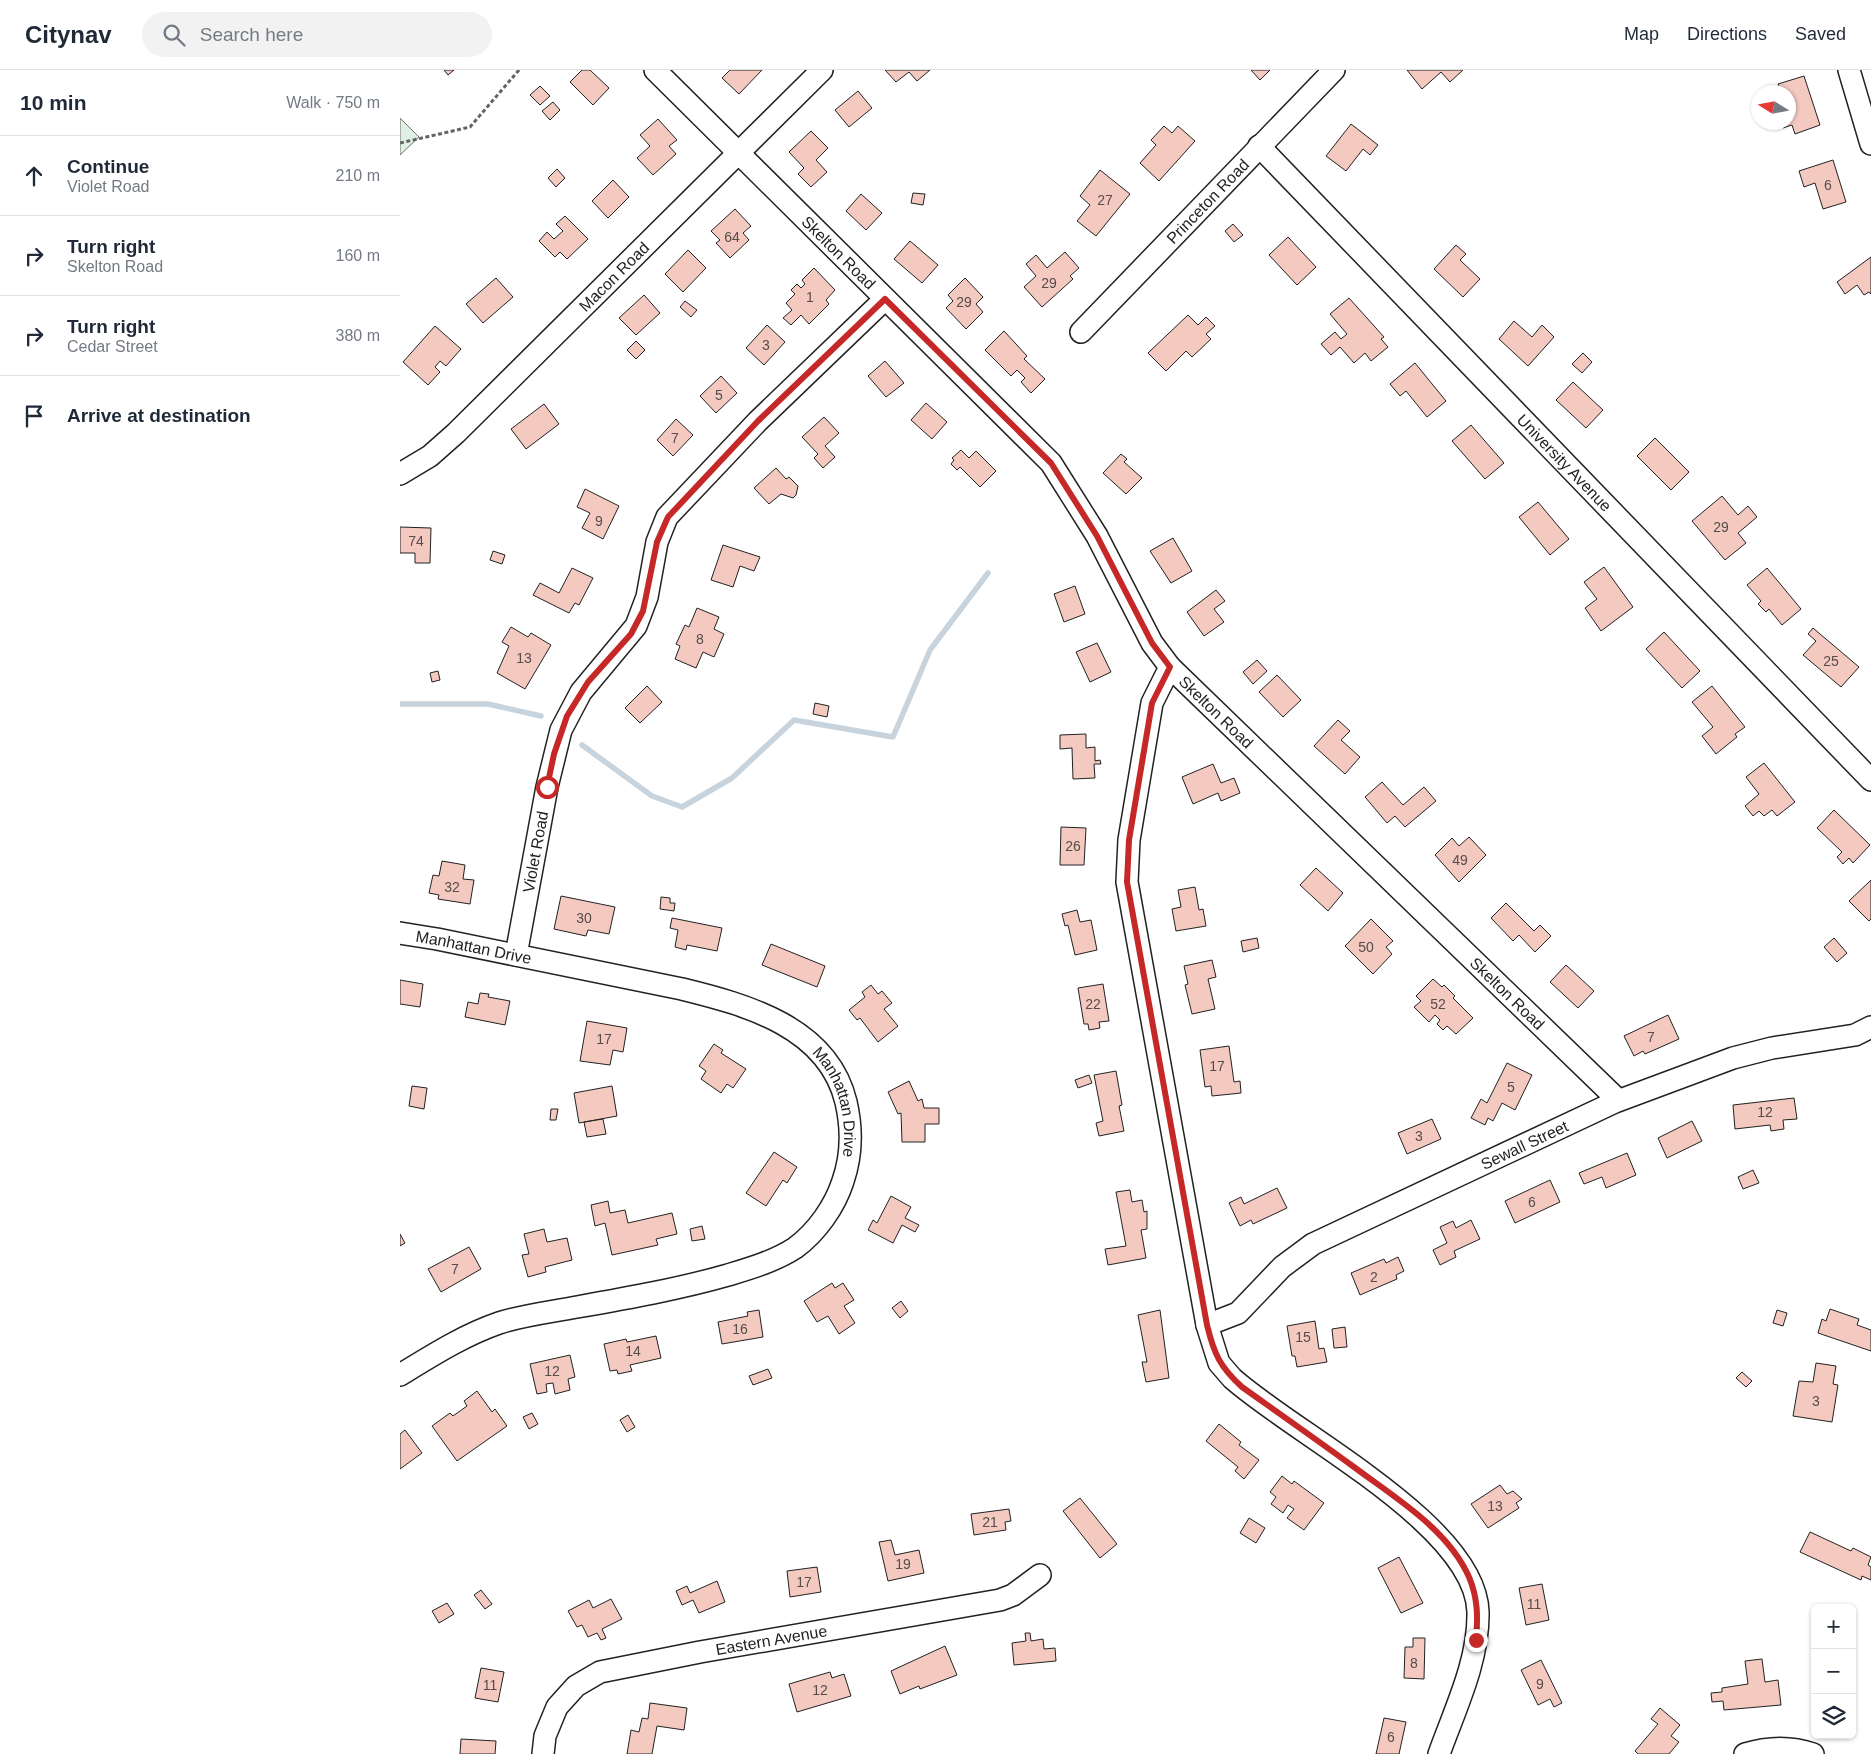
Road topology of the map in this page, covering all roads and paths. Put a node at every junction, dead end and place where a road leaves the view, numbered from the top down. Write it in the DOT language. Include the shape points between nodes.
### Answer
graph roads {
  1 [pos="519,70"];
  2 [pos="655,70"];
  3 [pos="822,70"];
  4 [pos="1334,70"];
  5 [pos="1849,70"];
  6 [pos="400,144"];
  7 [pos="1871,144"];
  8 [pos="1259,146"];
  9 [pos="738,153"];
  10 [pos="885,299"];
  11 [pos="1081,332"];
  12 [pos="400,474"];
  13 [pos="1170,667"];
  14 [pos="1871,780"];
  15 [pos="400,934"];
  16 [pos="516,955"];
  17 [pos="1871,1027"];
  18 [pos="1617,1101"];
  19 [pos="1207,1325"];
  20 [pos="400,1375"];
  21 [pos="1040,1575"];
  22 [pos="543,1754"];
  23 [pos="1439,1754"];
  24 [pos="1745,1754"];
  25 [pos="1813,1754"];
  1 -- 6 [label="path" via="470,127"];
  2 -- 9 [label="street, Skelton Road"];
  3 -- 9 [label="street, Macon Road"];
  4 -- 8 [label="street, Princeton Road"];
  5 -- 7 [label="street"];
  8 -- 11 [label="street, Princeton Road"];
  8 -- 14 [label="street, University Avenue"];
  9 -- 10 [label="street, Skelton Road"];
  9 -- 12 [label="street, Macon Road" via="456,433 430,456"];
  10 -- 13 [label="street, Skelton Road" via="1051,463 1097,536 1152,643"];
  10 -- 16 [label="street, Violet Road" via="758,421 668,517 657,542 647,596 636,626 581,692 561,730 547,787"];
  13 -- 18 [label="street, Skelton Road"];
  13 -- 19 [label="street" via="1152,703 1129,840 1127,882"];
  15 -- 16 [label="street, Manhattan Drive"];
  16 -- 20 [label="street, Manhattan Drive" via="714,997 762,1013 797,1032 831,1067 845,1097 850,1131 845,1174 834,1202 820,1224 794,1248 769,1261 685,1287 498,1324 446,1348"];
  17 -- 18 [label="street, Sewall Street" via="1855,1035 1772,1048 1733,1058"];
  18 -- 19 [label="street, Sewall Street" via="1313,1244 1282,1267 1238,1313"];
  19 -- 23 [label="street" via="1219,1363 1232,1378 1417,1515 1445,1542 1466,1571 1477,1603 1476,1640 1468,1674"];
  21 -- 22 [label="street, Eastern Avenue" via="1013,1595 1000,1600 600,1672 576,1686 557,1707 545,1736"];
  24 -- 25 [label="street" via="1783,1748"];
}
